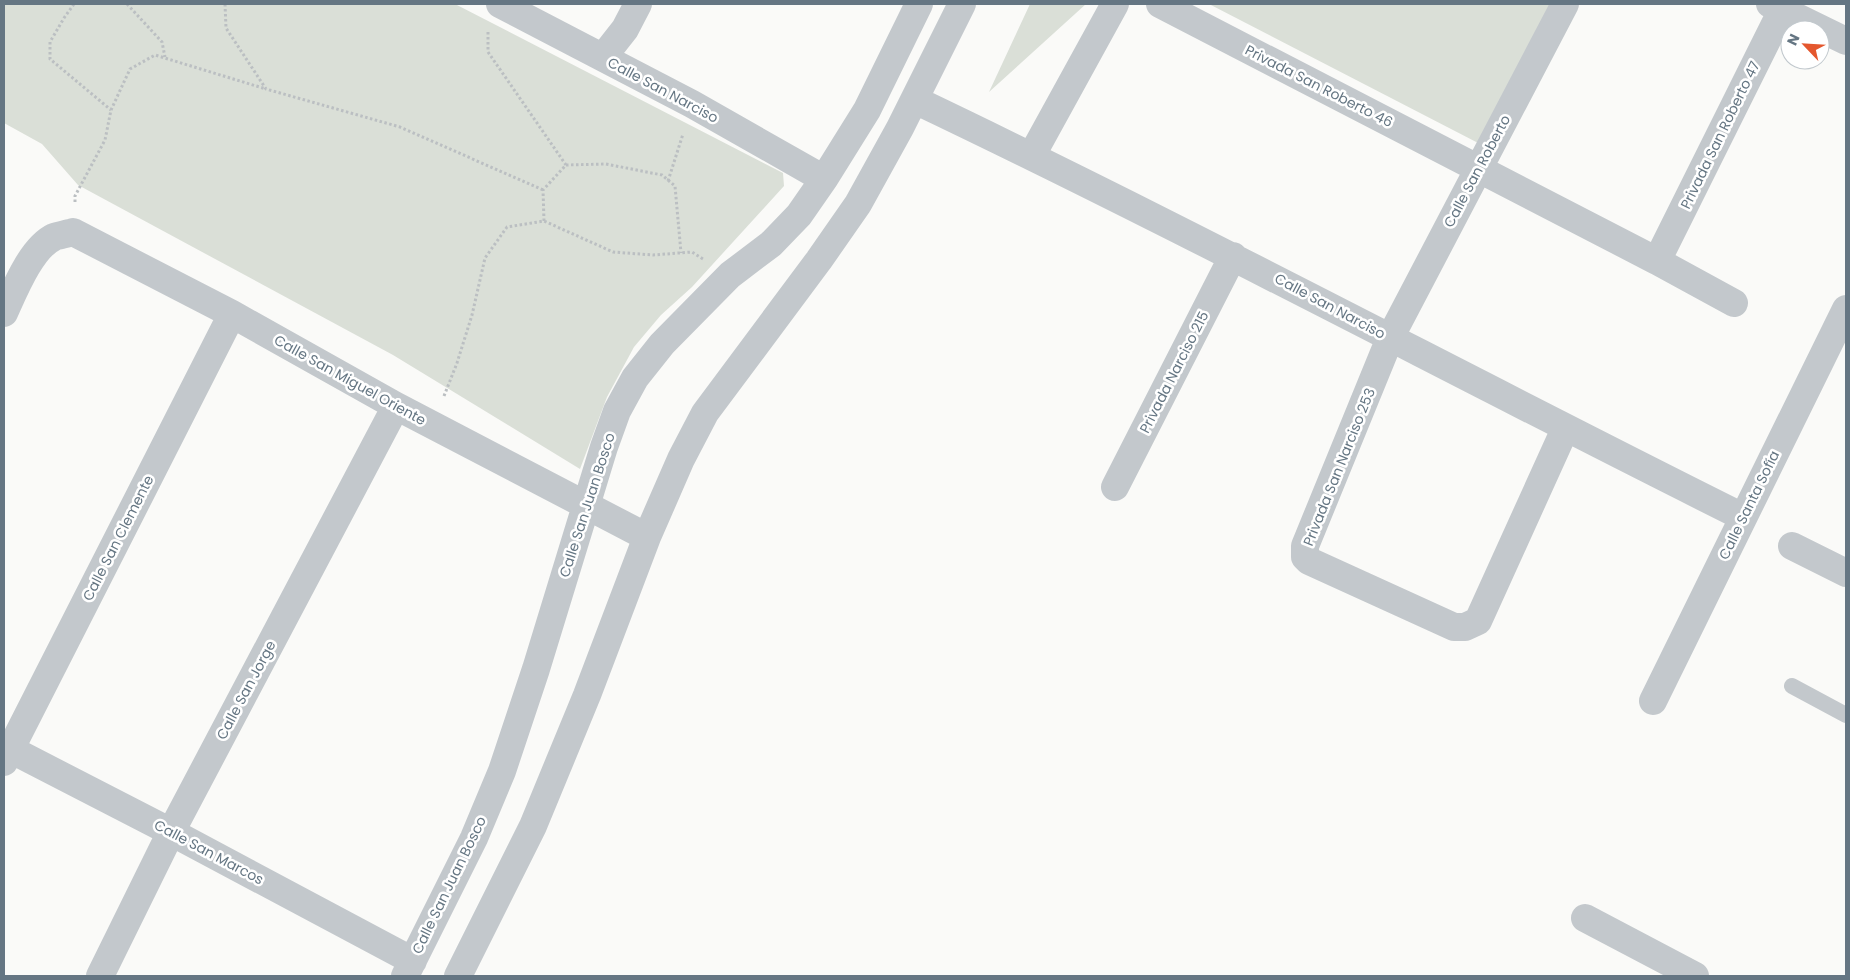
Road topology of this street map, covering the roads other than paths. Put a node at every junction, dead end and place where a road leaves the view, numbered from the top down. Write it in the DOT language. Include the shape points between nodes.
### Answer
graph roads {
  1 [pos="500,4"];
  2 [pos="638,4"];
  3 [pos="919,4"];
  4 [pos="962,4"];
  5 [pos="1115,4"];
  6 [pos="1160,4"];
  7 [pos="1565,4"];
  8 [pos="1776,7"];
  9 [pos="1846,41"];
  10 [pos="603,58"];
  11 [pos="915,100"];
  12 [pos="870,104"];
  13 [pos="900,128"];
  14 [pos="1032,155"];
  15 [pos="1478,168"];
  16 [pos="824,179"];
  17 [pos="1234,256"];
  18 [pos="1657,261"];
  19 [pos="13,270"];
  20 [pos="1734,303"];
  21 [pos="1846,309"];
  22 [pos="4,312"];
  23 [pos="232,314"];
  24 [pos="1390,338"];
  25 [pos="396,406"];
  26 [pos="1565,428"];
  27 [pos="1115,487"];
  28 [pos="586,506"];
  29 [pos="1743,518"];
  30 [pos="646,537"];
  31 [pos="1792,546"];
  32 [pos="1846,574"];
  33 [pos="1792,686"];
  34 [pos="1653,701"];
  35 [pos="1846,715"];
  36 [pos="6,752"];
  37 [pos="171,832"];
  38 [pos="1585,918"];
  39 [pos="409,969"];
  40 [pos="100,976"];
  41 [pos="458,976"];
  42 [pos="1694,976"];
  1 -- 10 [label="street, Calle San Narciso"];
  2 -- 10 [label="street" via="625,29"];
  3 -- 12 [label="street, Calle San Juan Bosco"];
  4 -- 11 [label="street"];
  5 -- 14 [label="street"];
  6 -- 15 [label="street, Privada San Roberto 46"];
  7 -- 15 [label="street, Calle San Roberto"];
  8 -- 9 [label="street"];
  8 -- 18 [label="street, Privada San Roberto 47"];
  10 -- 16 [label="street, Calle San Narciso"];
  11 -- 13 [label="street"];
  11 -- 14 [label="street, Calle San Narciso"];
  12 -- 13 [label="street"];
  12 -- 16 [label="street, Calle San Juan Bosco"];
  13 -- 30 [label="street" via="858,204 705,413"];
  14 -- 17 [label="street, Calle San Narciso"];
  15 -- 18 [label="street"];
  15 -- 24 [label="street, Calle San Roberto"];
  16 -- 28 [label="street, Calle San Juan Bosco" via="799,215 771,244 730,275 662,344 635,378 618,411"];
  17 -- 24 [label="street, Calle San Narciso"];
  17 -- 27 [label="street, Privada Narciso 215"];
  18 -- 20 [label="street"];
  19 -- 22 [label="street"];
  19 -- 23 [label="street, Calle San Miguel Oriente" via="63,235"];
  21 -- 29 [label="street, Calle Santa Sofía"];
  23 -- 25 [label="street, Calle San Miguel Oriente"];
  23 -- 36 [label="street, Calle San Clemente"];
  24 -- 26 [label="street, Calle San Narciso"];
  24 -- 26 [label="street, Privada San Narciso 253" via="1305,546 1309,562 1454,627 1478,622"];
  25 -- 28 [label="street, Calle San Miguel Oriente"];
  25 -- 37 [label="street, Calle San Jorge"];
  26 -- 29 [label="street, Calle San Narciso"];
  28 -- 30 [label="street, Calle San Miguel Oriente"];
  28 -- 39 [label="street, Calle San Juan Bosco" via="502,771 474,838"];
  29 -- 34 [label="street, Calle Santa Sofía"];
  30 -- 41 [label="street" via="587,695 533,826"];
  31 -- 32 [label="street"];
  33 -- 35 [label="lane"];
  36 -- 37 [label="street, Calle San Marcos"];
  37 -- 39 [label="street, Calle San Marcos"];
  37 -- 40 [label="street, Calle San Jorge"];
  38 -- 42 [label="street"];
}
